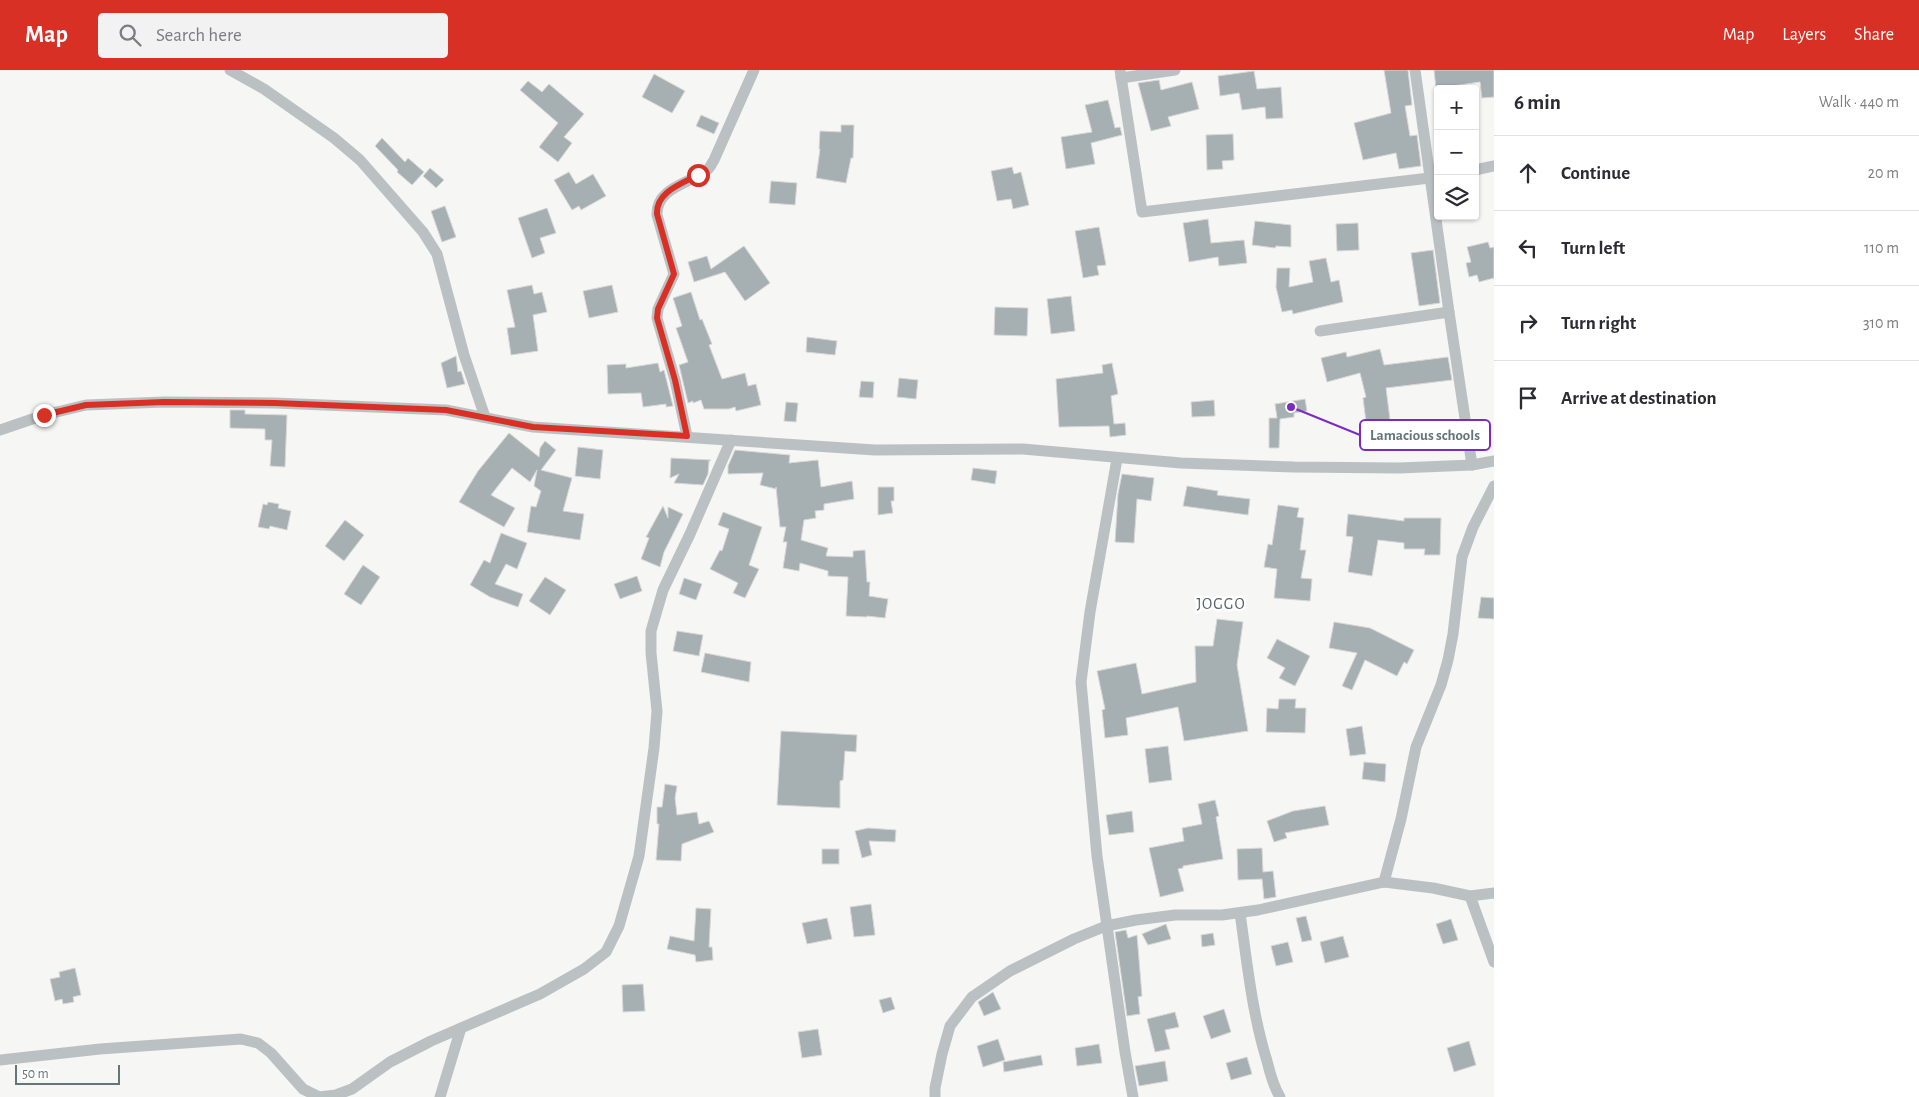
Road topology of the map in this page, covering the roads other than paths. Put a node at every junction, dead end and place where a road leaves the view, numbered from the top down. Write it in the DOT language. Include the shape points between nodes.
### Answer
graph roads {
  1 [pos="230,70"];
  2 [pos="754,70"];
  3 [pos="1175,70"];
  4 [pos="1416,70"];
  5 [pos="1120,74"];
  6 [pos="1494,166"];
  7 [pos="1479,169"];
  8 [pos="1435,175"];
  9 [pos="1434,177"];
  10 [pos="1439,220"];
  11 [pos="1449,312"];
  12 [pos="1320,331"];
  13 [pos="485,417"];
  14 [pos="0,430"];
  15 [pos="687,436"];
  16 [pos="731,440"];
  17 [pos="1117,459"];
  18 [pos="1494,461"];
  19 [pos="1472,465"];
  20 [pos="1494,486"];
  21 [pos="1384,882"];
  22 [pos="1494,893"];
  23 [pos="1470,896"];
  24 [pos="1240,913"];
  25 [pos="1106,926"];
  26 [pos="1494,962"];
  27 [pos="461,1028"];
  28 [pos="0,1060"];
  29 [pos="440,1097"];
  30 [pos="935,1097"];
  31 [pos="1133,1097"];
  32 [pos="1280,1097"];
  1 -- 13 [label="street" via="264,89 334,138 360,160 422,232 437,254 464,355"];
  2 -- 15 [label="street" via="708,170 666,193 657,206 674,274 657,318"];
  3 -- 5 [label="street"];
  4 -- 8 [label="street"];
  5 -- 9 [label="street" via="1142,212"];
  6 -- 7 [label="street"];
  10 -- 11 [label="street"];
  11 -- 12 [label="street"];
  11 -- 19 [label="street"];
  13 -- 14 [label="street" via="436,410 164,402 86,405"];
  13 -- 15 [label="street" via="533,427"];
  15 -- 16 [label="street"];
  16 -- 17 [label="street" via="874,450 1023,449"];
  16 -- 27 [label="street" via="663,590 651,631 650,653 658,711 654,748 639,856 619,926 606,952 584,969 540,994"];
  17 -- 19 [label="street" via="1294,467"];
  17 -- 25 [label="street" via="1090,612 1082,682 1087,762"];
  18 -- 19 [label="street"];
  20 -- 21 [label="street" via="1462,557 1448,660 1416,747"];
  21 -- 23 [label="street"];
  21 -- 24 [label="street"];
  22 -- 23 [label="street"];
  23 -- 26 [label="street"];
  24 -- 25 [label="street" via="1175,915"];
  24 -- 32 [label="street" via="1261,1043"];
  25 -- 30 [label="street" via="1010,971 972,997 950,1026 936,1079"];
  25 -- 31 [label="street"];
  27 -- 28 [label="street" via="390,1062 352,1089 319,1097 303,1088 272,1053 241,1039"];
  27 -- 29 [label="street"];
}
